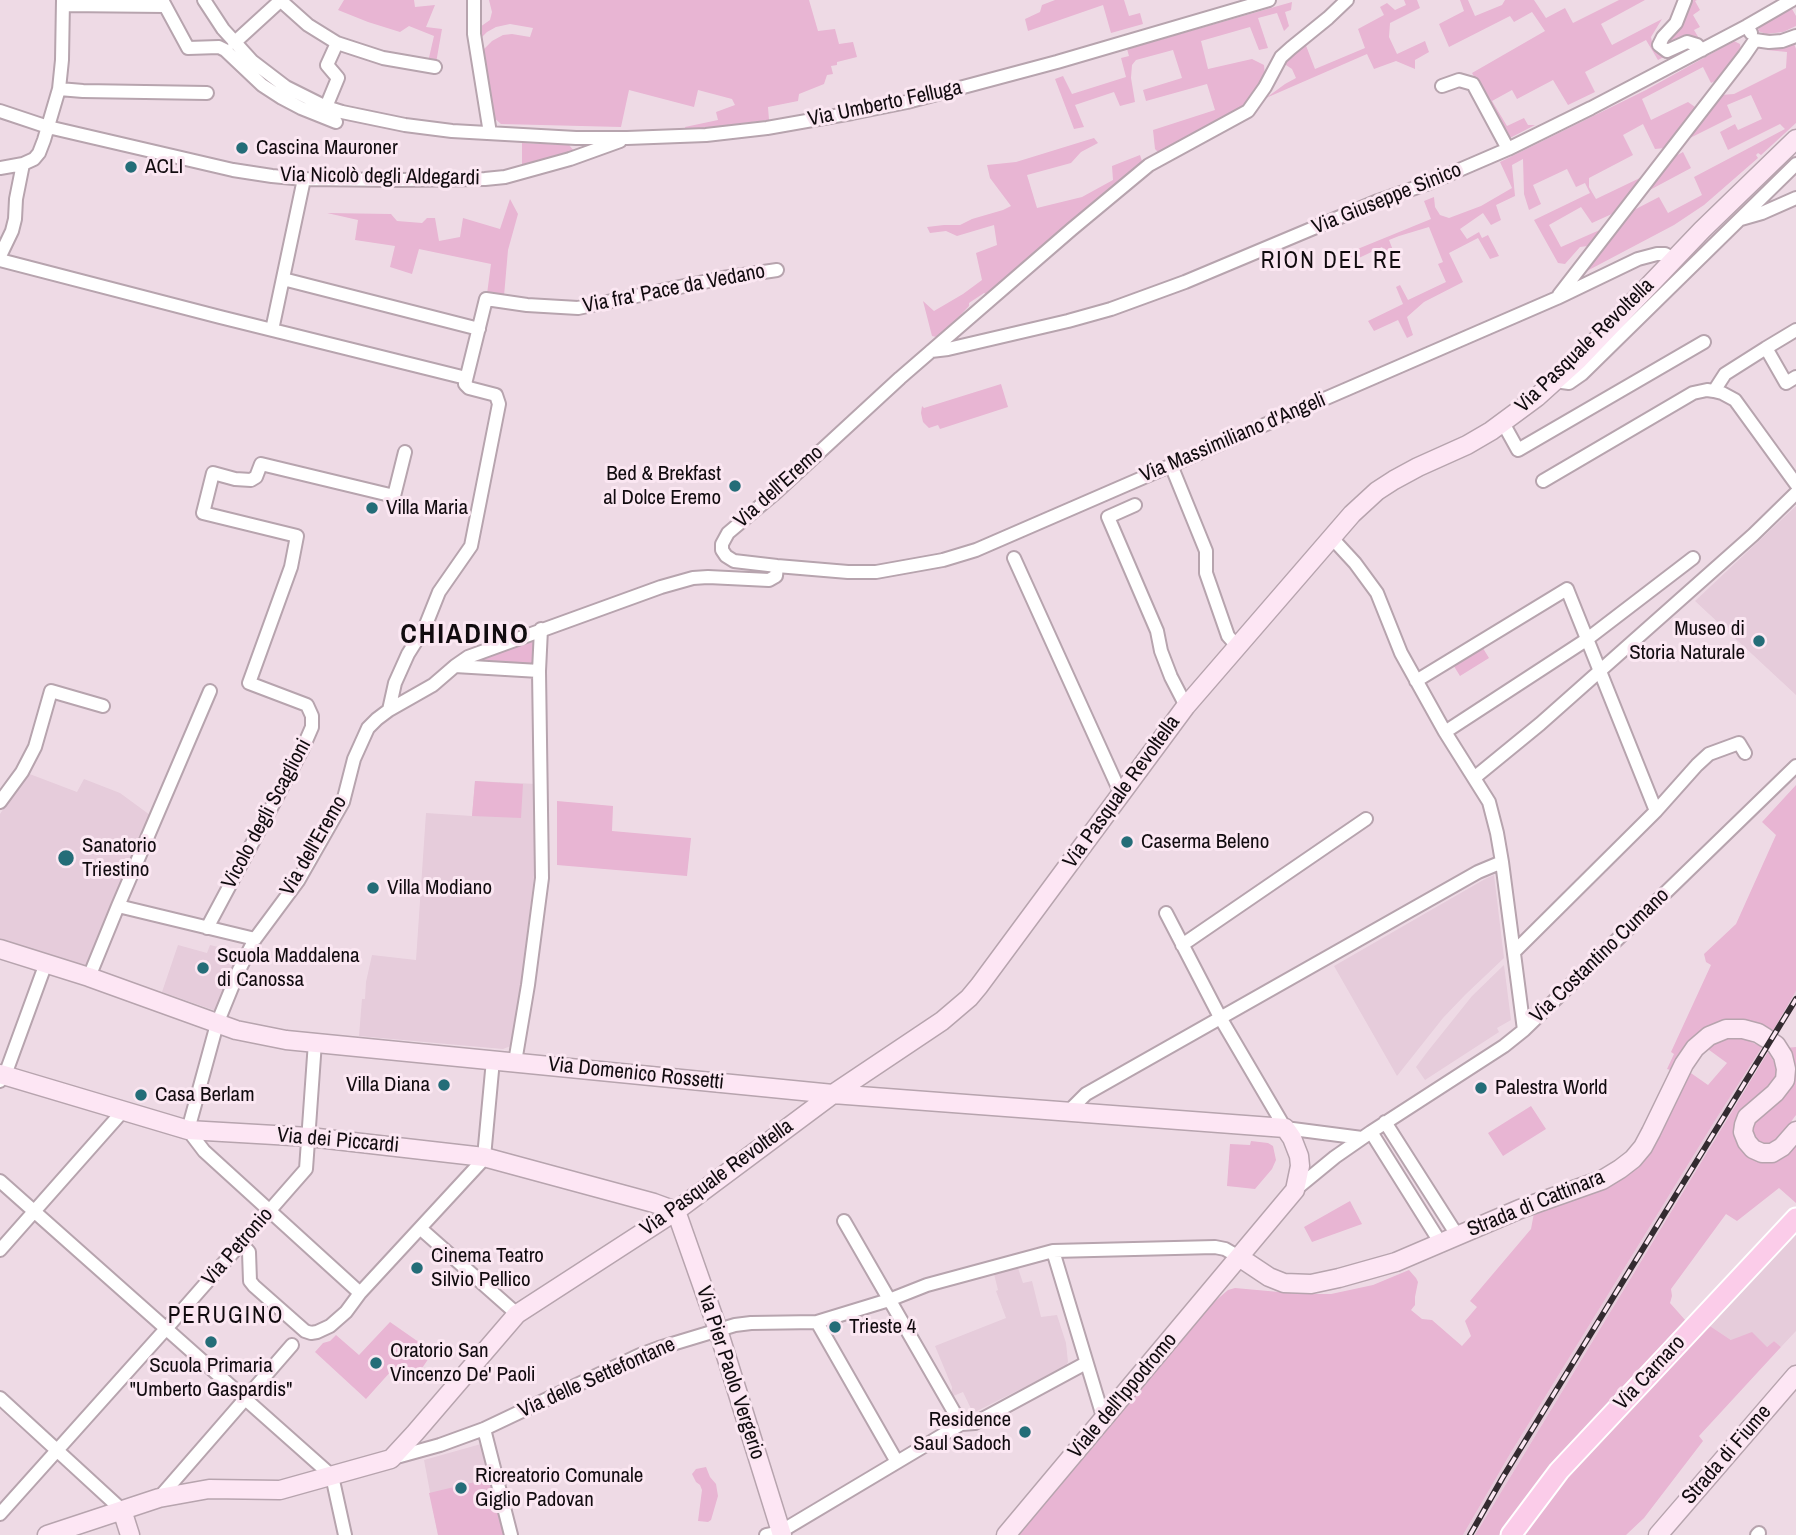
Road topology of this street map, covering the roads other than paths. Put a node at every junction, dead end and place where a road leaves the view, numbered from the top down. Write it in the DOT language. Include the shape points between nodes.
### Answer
graph roads {
  1 [pos="204,0"];
  2 [pos="280,0"];
  3 [pos="474,0"];
  4 [pos="1269,0"];
  5 [pos="1347,0"];
  6 [pos="1685,0"];
  7 [pos="1791,0"];
  8 [pos="63,2"];
  9 [pos="164,3"];
  10 [pos="1747,26"];
  11 [pos="1796,36"];
  12 [pos="1755,40"];
  13 [pos="234,43"];
  14 [pos="337,43"];
  15 [pos="1702,50"];
  16 [pos="435,67"];
  17 [pos="1442,86"];
  18 [pos="59,89"];
  19 [pos="207,93"];
  20 [pos="326,107"];
  21 [pos="0,111"];
  22 [pos="336,122"];
  23 [pos="48,127"];
  24 [pos="490,133"];
  25 [pos="627,138"];
  26 [pos="1796,139"];
  27 [pos="1508,149"];
  28 [pos="23,164"];
  29 [pos="1796,164"];
  30 [pos="0,168"];
  31 [pos="304,179"];
  32 [pos="1796,198"];
  33 [pos="1741,219"];
  34 [pos="0,258"];
  35 [pos="1674,259"];
  36 [pos="777,270"];
  37 [pos="283,279"];
  38 [pos="1557,298"];
  39 [pos="479,329"];
  40 [pos="272,330"];
  41 [pos="1796,330"];
  42 [pos="1704,342"];
  43 [pos="1766,348"];
  44 [pos="931,351"];
  45 [pos="1796,377"];
  46 [pos="466,378"];
  47 [pos="1555,381"];
  48 [pos="1714,391"];
  49 [pos="1503,423"];
  50 [pos="405,452"];
  51 [pos="1171,465"];
  52 [pos="1543,481"];
  53 [pos="1796,484"];
  54 [pos="1796,493"];
  55 [pos="1135,505"];
  56 [pos="1331,537"];
  57 [pos="1014,558"];
  58 [pos="1693,558"];
  59 [pos="777,566"];
  60 [pos="541,629"];
  61 [pos="1586,640"];
  62 [pos="1237,646"];
  63 [pos="455,666"];
  64 [pos="538,671"];
  65 [pos="1599,671"];
  66 [pos="1416,681"];
  67 [pos="210,691"];
  68 [pos="103,706"];
  69 [pos="1186,706"];
  70 [pos="389,710"];
  71 [pos="1445,732"];
  72 [pos="1745,753"];
  73 [pos="1796,766"];
  74 [pos="1474,778"];
  75 [pos="1121,793"];
  76 [pos="0,802"];
  77 [pos="1656,811"];
  78 [pos="1366,819"];
  79 [pos="1502,862"];
  80 [pos="118,906"];
  81 [pos="1166,913"];
  82 [pos="207,928"];
  83 [pos="255,939"];
  84 [pos="1182,945"];
  85 [pos="0,949"];
  86 [pos="1514,952"];
  87 [pos="46,963"];
  88 [pos="89,977"];
  89 [pos="1221,1019"];
  90 [pos="217,1024"];
  91 [pos="1524,1030"];
  92 [pos="315,1042"];
  93 [pos="493,1060"];
  94 [pos="515,1062"];
  95 [pos="2,1077"];
  96 [pos="780,1088"];
  97 [pos="833,1094"];
  98 [pos="123,1111"];
  99 [pos="1069,1111"];
  100 [pos="1385,1122"];
  101 [pos="791,1125"];
  102 [pos="1285,1128"];
  103 [pos="188,1130"];
  104 [pos="1796,1131"];
  105 [pos="1366,1135"];
  106 [pos="309,1137"];
  107 [pos="484,1157"];
  108 [pos="0,1181"];
  109 [pos="1295,1190"];
  110 [pos="34,1211"];
  111 [pos="270,1211"];
  112 [pos="676,1211"];
  113 [pos="1796,1218"];
  114 [pos="844,1221"];
  115 [pos="421,1229"];
  116 [pos="1449,1239"];
  117 [pos="242,1243"];
  118 [pos="0,1250"];
  119 [pos="1053,1251"];
  120 [pos="1239,1257"];
  121 [pos="360,1293"];
  122 [pos="889,1300"];
  123 [pos="516,1314"];
  124 [pos="817,1322"];
  125 [pos="166,1328"];
  126 [pos="718,1330"];
  127 [pos="292,1345"];
  128 [pos="1086,1363"];
  129 [pos="1796,1376"];
  130 [pos="0,1398"];
  131 [pos="246,1399"];
  132 [pos="1104,1420"];
  133 [pos="961,1424"];
  134 [pos="430,1429"];
  135 [pos="484,1429"];
  136 [pos="447,1442"];
  137 [pos="57,1450"];
  138 [pos="391,1459"];
  139 [pos="897,1462"];
  140 [pos="332,1476"];
  141 [pos="159,1498"];
  142 [pos="122,1510"];
  143 [pos="0,1514"];
  144 [pos="776,1534"];
  145 [pos="47,1535"];
  146 [pos="130,1535"];
  147 [pos="345,1535"];
  148 [pos="511,1535"];
  149 [pos="1006,1535"];
  150 [pos="1511,1535"];
  151 [pos="1658,1535"];
  1 -- 13 [label="street, Via Umberto Felluga"];
  2 -- 13 [label="street"];
  2 -- 14 [label="street"];
  3 -- 24 [label="street" via="474,34"];
  4 -- 25 [label="street, Via Umberto Felluga" via="906,102 767,128"];
  5 -- 44 [label="street, Via dell'Eremo" via="1281,57 1248,111 1149,165"];
  6 -- 15 [label="street" via="1676,23 1659,45 1667,51 1687,42"];
  7 -- 10 [label="street, Via Giuseppe Sinico"];
  8 -- 9 [label="street"];
  8 -- 18 [label="street"];
  9 -- 22 [label="street" via="188,48 219,47 282,98"];
  10 -- 12 [label="street"];
  10 -- 15 [label="street, Via Giuseppe Sinico"];
  11 -- 12 [label="street" via="1783,41"];
  12 -- 38 [label="street"];
  13 -- 20 [label="street, Via Umberto Felluga" via="278,81"];
  14 -- 16 [label="street" via="383,58"];
  14 -- 20 [label="street" via="327,65 338,78"];
  15 -- 27 [label="street, Via Giuseppe Sinico"];
  17 -- 27 [label="street" via="1459,80 1473,84"];
  18 -- 19 [label="street"];
  18 -- 23 [label="street"];
  20 -- 24 [label="street, Via Umberto Felluga" via="405,125"];
  21 -- 23 [label="street, Via Nicolò degli Aldegardi"];
  23 -- 28 [label="street" via="39,153"];
  23 -- 31 [label="street, Via Nicolò degli Aldegardi" via="233,170"];
  24 -- 25 [label="street, Via Umberto Felluga"];
  25 -- 31 [label="street, Via Nicolò degli Aldegardi" via="505,177"];
  26 -- 35 [label="main road, Via Pasquale Revoltella"];
  27 -- 44 [label="street, Via Giuseppe Sinico" via="1111,309"];
  28 -- 30 [label="street"];
  28 -- 34 [label="street" via="15,219"];
  29 -- 33 [label="street"];
  31 -- 37 [label="street"];
  32 -- 33 [label="street"];
  33 -- 47 [label="street" via="1582,374 1569,383"];
  34 -- 40 [label="street"];
  35 -- 38 [label="street, Via Massimiliano d'Angeli" via="1650,255"];
  35 -- 47 [label="main road, Via Pasquale Revoltella"];
  36 -- 39 [label="street, Via fra' Pace da Vedano" via="578,308 486,299"];
  37 -- 39 [label="street"];
  37 -- 40 [label="street"];
  38 -- 51 [label="street, Via Massimiliano d'Angeli"];
  39 -- 46 [label="street, Via fra' Pace da Vedano"];
  40 -- 46 [label="street"];
  41 -- 43 [label="street"];
  42 -- 49 [label="street" via="1518,450"];
  43 -- 45 [label="street" via="1786,383"];
  43 -- 48 [label="street" via="1725,374"];
  44 -- 59 [label="street, Via dell'Eremo" via="724,538 722,550 734,561"];
  46 -- 70 [label="street" via="466,387 496,395 499,404 471,546 439,592 408,654"];
  47 -- 49 [label="main road, Via Pasquale Revoltella"];
  48 -- 52 [label="street" via="1693,393"];
  48 -- 53 [label="street" via="1735,400"];
  49 -- 56 [label="main road, Via Pasquale Revoltella" via="1385,485"];
  50 -- 82 [label="street, Vicolo degli Scaglioni" via="394,496 261,464 251,480 213,473 202,513 297,536 291,567 249,683 307,705 312,727"];
  51 -- 59 [label="street, Via Massimiliano d'Angeli" via="943,560 876,572"];
  51 -- 62 [label="street" via="1206,551 1206,573 1228,636"];
  54 -- 65 [label="street"];
  55 -- 69 [label="street" via="1108,517"];
  56 -- 62 [label="main road, Via Pasquale Revoltella"];
  56 -- 66 [label="street" via="1377,593"];
  57 -- 75 [label="street"];
  58 -- 61 [label="street"];
  59 -- 60 [label="street, Via dell'Eremo" via="776,576 769,580 693,578"];
  60 -- 63 [label="street, Via dell'Eremo"];
  60 -- 64 [label="street"];
  61 -- 65 [label="street"];
  61 -- 66 [label="street" via="1567,589"];
  61 -- 71 [label="street"];
  62 -- 69 [label="main road, Via Pasquale Revoltella"];
  63 -- 64 [label="street"];
  63 -- 70 [label="street, Via dell'Eremo" via="433,685"];
  64 -- 94 [label="street" via="542,878"];
  65 -- 74 [label="street"];
  65 -- 77 [label="street"];
  66 -- 71 [label="street"];
  67 -- 80 [label="street"];
  68 -- 76 [label="street" via="51,691 35,747"];
  69 -- 75 [label="main road, Via Pasquale Revoltella"];
  70 -- 83 [label="street, Via dell'Eremo" via="368,728 343,802 298,881"];
  71 -- 74 [label="street"];
  72 -- 77 [label="street" via="1739,743 1709,754"];
  73 -- 91 [label="street, Via Costantino Cumano"];
  74 -- 79 [label="street" via="1489,802"];
  75 -- 97 [label="main road, Via Pasquale Revoltella" via="969,998"];
  77 -- 86 [label="street"];
  78 -- 84 [label="street"];
  79 -- 86 [label="street"];
  79 -- 89 [label="street"];
  80 -- 82 [label="street"];
  80 -- 88 [label="street"];
  81 -- 84 [label="street"];
  82 -- 83 [label="street"];
  83 -- 90 [label="street, Via dell'Eremo"];
  84 -- 89 [label="street"];
  85 -- 87 [label="main road, Via Domenico Rossetti"];
  86 -- 91 [label="street"];
  87 -- 88 [label="main road, Via Domenico Rossetti"];
  87 -- 95 [label="street"];
  88 -- 90 [label="main road, Via Domenico Rossetti"];
  89 -- 99 [label="street" via="1086,1094"];
  89 -- 102 [label="street"];
  90 -- 92 [label="main road, Via Domenico Rossetti" via="257,1035"];
  90 -- 103 [label="street, Via dell'Eremo"];
  91 -- 100 [label="street, Via Costantino Cumano"];
  92 -- 93 [label="main road, Via Domenico Rossetti"];
  92 -- 106 [label="street, Via Petronio"];
  93 -- 94 [label="main road, Via Domenico Rossetti"];
  93 -- 107 [label="street"];
  94 -- 96 [label="main road, Via Domenico Rossetti"];
  95 -- 98 [label="main road, Via dei Piccardi"];
  96 -- 97 [label="main road, Via Domenico Rossetti"];
  96 -- 101 [label="main road" via="795,1106"];
  97 -- 99 [label="main road, Via Domenico Rossetti"];
  97 -- 101 [label="main road, Via Pasquale Revoltella"];
  98 -- 103 [label="main road, Via dei Piccardi"];
  98 -- 110 [label="street"];
  99 -- 102 [label="main road, Via Domenico Rossetti"];
  100 -- 105 [label="street, Via Costantino Cumano"];
  100 -- 116 [label="street"];
  101 -- 112 [label="main road, Via Pasquale Revoltella"];
  102 -- 105 [label="street"];
  102 -- 109 [label="main road" via="1299,1156"];
  103 -- 106 [label="main road, Via dei Piccardi"];
  103 -- 111 [label="street" via="204,1151"];
  104 -- 116 [label="main road, Strada di Cattinara" via="1772,1153 1762,1153 1747,1142 1747,1117 1775,1093 1785,1080 1786,1069 1776,1045 1766,1038 1743,1029 1726,1030 1695,1048 1643,1147 1620,1169"];
  105 -- 109 [label="street, Via Costantino Cumano"];
  105 -- 116 [label="street"];
  106 -- 107 [label="main road, Via dei Piccardi"];
  106 -- 111 [label="street, Via Petronio" via="306,1169"];
  107 -- 112 [label="main road, Via dei Piccardi"];
  107 -- 115 [label="street"];
  108 -- 110 [label="street"];
  109 -- 120 [label="main road, Viale dell'Ippodromo"];
  110 -- 118 [label="street"];
  110 -- 125 [label="street"];
  111 -- 117 [label="street, Via Petronio"];
  111 -- 121 [label="street"];
  112 -- 123 [label="main road, Via Pasquale Revoltella"];
  112 -- 126 [label="main road, Via Pier Paolo Vergerio"];
  113 -- 150 [label="main road, Via Carnaro" via="1559,1471"];
  114 -- 122 [label="street"];
  115 -- 121 [label="street"];
  115 -- 123 [label="street"];
  116 -- 120 [label="main road" via="1396,1262 1311,1284 1284,1283"];
  117 -- 121 [label="street" via="249,1252 250,1281 305,1331 330,1326"];
  117 -- 125 [label="street, Via Petronio"];
  119 -- 120 [label="street, Via delle Settefontane" via="1215,1247"];
  119 -- 122 [label="street, Via delle Settefontane"];
  119 -- 128 [label="street"];
  120 -- 132 [label="main road, Viale dell'Ippodromo"];
  122 -- 124 [label="street, Via delle Settefontane"];
  122 -- 133 [label="street"];
  123 -- 134 [label="main road, Via Pasquale Revoltella"];
  124 -- 126 [label="street, Via delle Settefontane" via="751,1323"];
  124 -- 139 [label="street"];
  125 -- 131 [label="street"];
  125 -- 137 [label="street, Via Petronio"];
  126 -- 135 [label="street, Via delle Settefontane" via="640,1355"];
  126 -- 144 [label="main road, Via Pier Paolo Vergerio"];
  127 -- 131 [label="street"];
  128 -- 132 [label="street"];
  128 -- 133 [label="street" via="975,1423"];
  129 -- 151 [label="main road, Strada di Fiume"];
  130 -- 137 [label="street"];
  131 -- 140 [label="street"];
  131 -- 141 [label="street"];
  132 -- 149 [label="main road, Viale dell'Ippodromo"];
  133 -- 139 [label="street"];
  134 -- 136 [label="street"];
  134 -- 138 [label="main road, Via Pasquale Revoltella"];
  135 -- 136 [label="street, Via delle Settefontane"];
  135 -- 148 [label="street"];
  136 -- 138 [label="street, Via delle Settefontane"];
  137 -- 142 [label="street"];
  137 -- 143 [label="street, Via Petronio"];
  138 -- 140 [label="main road, Via delle Settefontane"];
  139 -- 144 [label="street"];
  140 -- 141 [label="main road, Via delle Settefontane" via="280,1490 209,1489"];
  140 -- 147 [label="street"];
  141 -- 142 [label="main road, Via delle Settefontane"];
  142 -- 145 [label="main road, Via delle Settefontane"];
  142 -- 146 [label="main road"];
}
